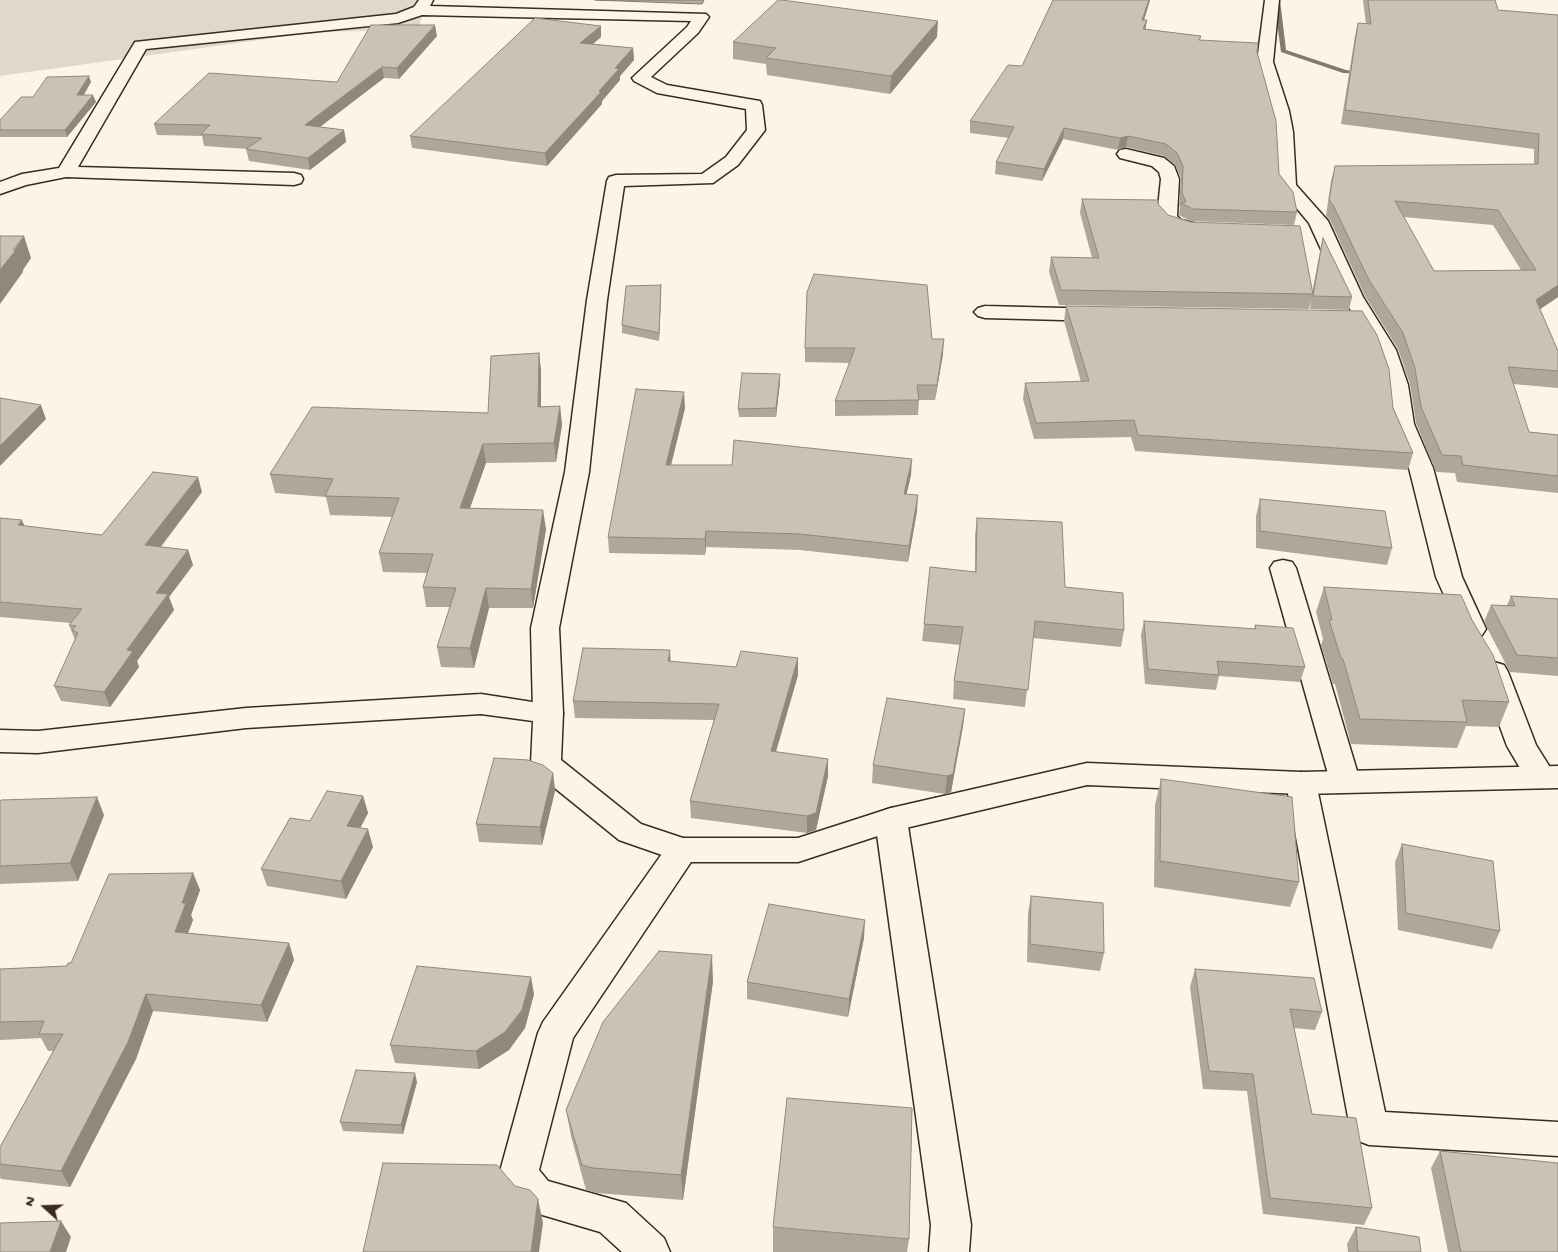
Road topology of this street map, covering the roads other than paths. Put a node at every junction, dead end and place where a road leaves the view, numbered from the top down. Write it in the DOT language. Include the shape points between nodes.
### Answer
graph roads {
  1 [pos="1272,0"];
  2 [pos="423,5"];
  3 [pos="1126,154"];
  4 [pos="66,172"];
  5 [pos="294,179"];
  6 [pos="0,188"];
  7 [pos="1217,230"];
  8 [pos="985,312"];
  9 [pos="1121,315"];
  10 [pos="1284,568"];
  11 [pos="548,713"];
  12 [pos="0,741"];
  13 [pos="1549,777"];
  14 [pos="1345,781"];
  15 [pos="1301,783"];
  16 [pos="891,820"];
  17 [pos="682,850"];
  18 [pos="1558,1139"];
  19 [pos="650,1252"];
  20 [pos="949,1252"];
  1 -- 13 [label="street" via="1265,62 1284,132 1287,186 1318,221 1314,233 1352,297 1356,319 1385,350 1397,385 1402,424 1421,468 1449,577 1478,644 1498,680 1522,746"];
  2 -- 4 [label="street" via="398,18 141,45"];
  2 -- 11 [label="street" via="701,17 693,30 640,78 663,89 754,105 756,130 732,161 706,179 616,181 597,300 577,472 545,628"];
  3 -- 7 [label="street" via="1158,162 1168,170 1167,217 1174,224 1188,229"];
  4 -- 5 [label="street"];
  4 -- 6 [label="street" via="22,180"];
  8 -- 9 [label="street"];
  10 -- 14 [label="street"];
  11 -- 12 [label="street" via="471,704 246,718 38,742"];
  11 -- 17 [label="street" via="546,764 630,832"];
  13 -- 14 [label="street"];
  14 -- 15 [label="street"];
  15 -- 16 [label="street" via="1087,774"];
  15 -- 18 [label="street" via="1370,1128"];
  16 -- 17 [label="street" via="798,850"];
  16 -- 20 [label="street" via="951,1225"];
  17 -- 19 [label="street" via="556,1033 518,1175 536,1196 612,1216"];
}
